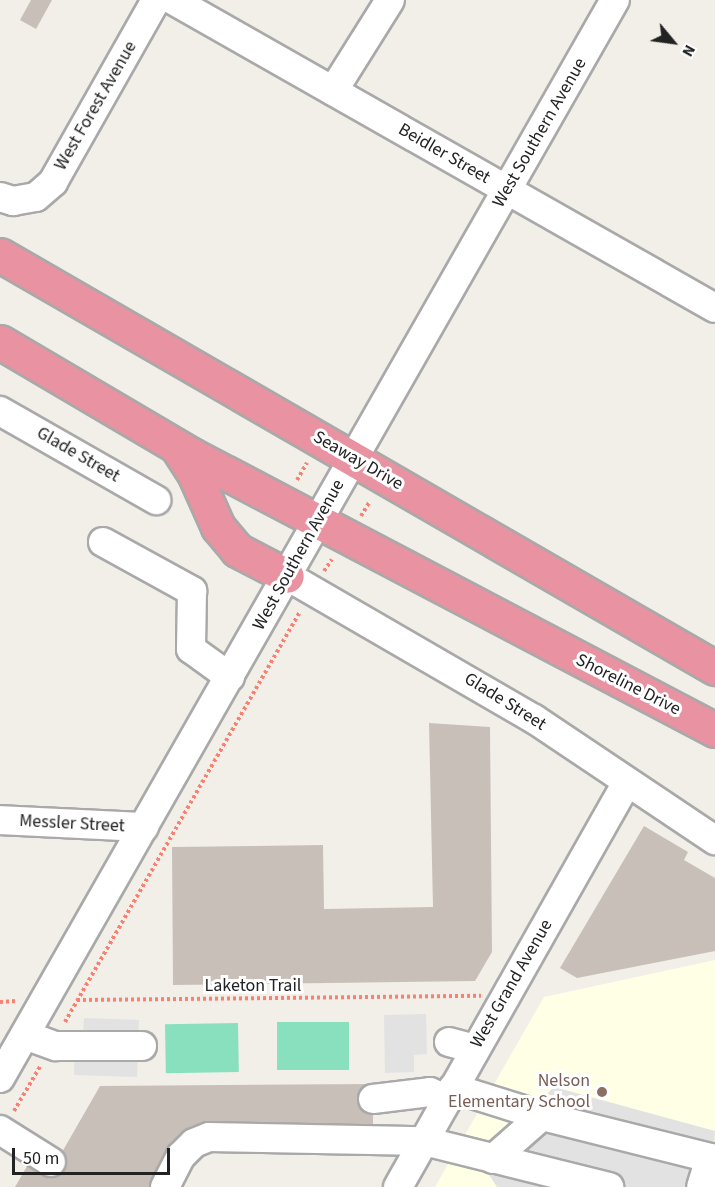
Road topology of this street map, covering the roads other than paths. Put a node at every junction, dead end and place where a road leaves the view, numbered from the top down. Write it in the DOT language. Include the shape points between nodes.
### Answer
graph roads {
  1 [pos="156,0"];
  2 [pos="172,0"];
  3 [pos="390,0"];
  4 [pos="615,0"];
  5 [pos="333,91"];
  6 [pos="508,190"];
  7 [pos="12,198"];
  8 [pos="0,255"];
  9 [pos="0,275"];
  10 [pos="715,308"];
  11 [pos="0,342"];
  12 [pos="0,411"];
  13 [pos="299,428"];
  14 [pos="176,445"];
  15 [pos="352,458"];
  16 [pos="156,500"];
  17 [pos="318,521"];
  18 [pos="103,542"];
  19 [pos="287,576"];
  20 [pos="541,640"];
  21 [pos="715,668"];
  22 [pos="230,677"];
  23 [pos="715,730"];
  24 [pos="715,751"];
  25 [pos="627,782"];
  26 [pos="0,820"];
  27 [pos="144,827"];
  28 [pos="715,840"];
  29 [pos="25,1035"];
  30 [pos="142,1046"];
  31 [pos="0,1078"];
  32 [pos="450,1094"];
  33 [pos="373,1099"];
  34 [pos="542,1116"];
  35 [pos="1,1130"];
  36 [pos="424,1141"];
  37 [pos="493,1159"];
  38 [pos="51,1162"];
  39 [pos="165,1187"];
  40 [pos="398,1187"];
  41 [pos="609,1187"];
  42 [pos="701,1187"];
  1 -- 7 [label="street, West Forest Avenue" via="53,182 36,197"];
  2 -- 5 [label="street, Beidler Street"];
  3 -- 5 [label="street"];
  4 -- 6 [label="street, West Southern Avenue"];
  5 -- 6 [label="street, Beidler Street"];
  6 -- 10 [label="street, Beidler Street"];
  6 -- 15 [label="street, West Southern Avenue"];
  8 -- 13 [label="highway, Seaway Drive"];
  9 -- 13 [label="highway" via="265,426"];
  11 -- 14 [label="highway"];
  12 -- 16 [label="street, Glade Street"];
  13 -- 15 [label="highway, Seaway Drive"];
  14 -- 17 [label="highway"];
  14 -- 19 [label="highway" via="194,473 218,527 237,550"];
  15 -- 17 [label="street, West Southern Avenue"];
  15 -- 21 [label="highway, Seaway Drive"];
  17 -- 19 [label="street, West Southern Avenue"];
  17 -- 20 [label="highway"];
  18 -- 22 [label="street" via="192,591 190,649"];
  19 -- 22 [label="street, West Southern Avenue"];
  19 -- 25 [label="street, Glade Street" via="534,719"];
  20 -- 23 [label="highway, Shoreline Drive"];
  20 -- 24 [label="highway" via="627,705"];
  22 -- 27 [label="street, West Southern Avenue"];
  25 -- 28 [label="street, Glade Street"];
  25 -- 32 [label="street, West Grand Avenue" via="505,995 462,1046"];
  26 -- 27 [label="street, Messler Street"];
  27 -- 29 [label="street, West Southern Avenue"];
  29 -- 30 [label="street" via="52,1045"];
  29 -- 31 [label="street, West Southern Avenue"];
  32 -- 33 [label="street" via="430,1092"];
  32 -- 34 [label="street"];
  32 -- 36 [label="street, West Grand Avenue"];
  34 -- 37 [label="street"];
  34 -- 42 [label="street" via="710,1158"];
  35 -- 38 [label="street"];
  36 -- 37 [label="street"];
  36 -- 39 [label="street" via="209,1137 194,1143 181,1156"];
  36 -- 40 [label="street, West Grand Avenue"];
  37 -- 41 [label="street"];
}
